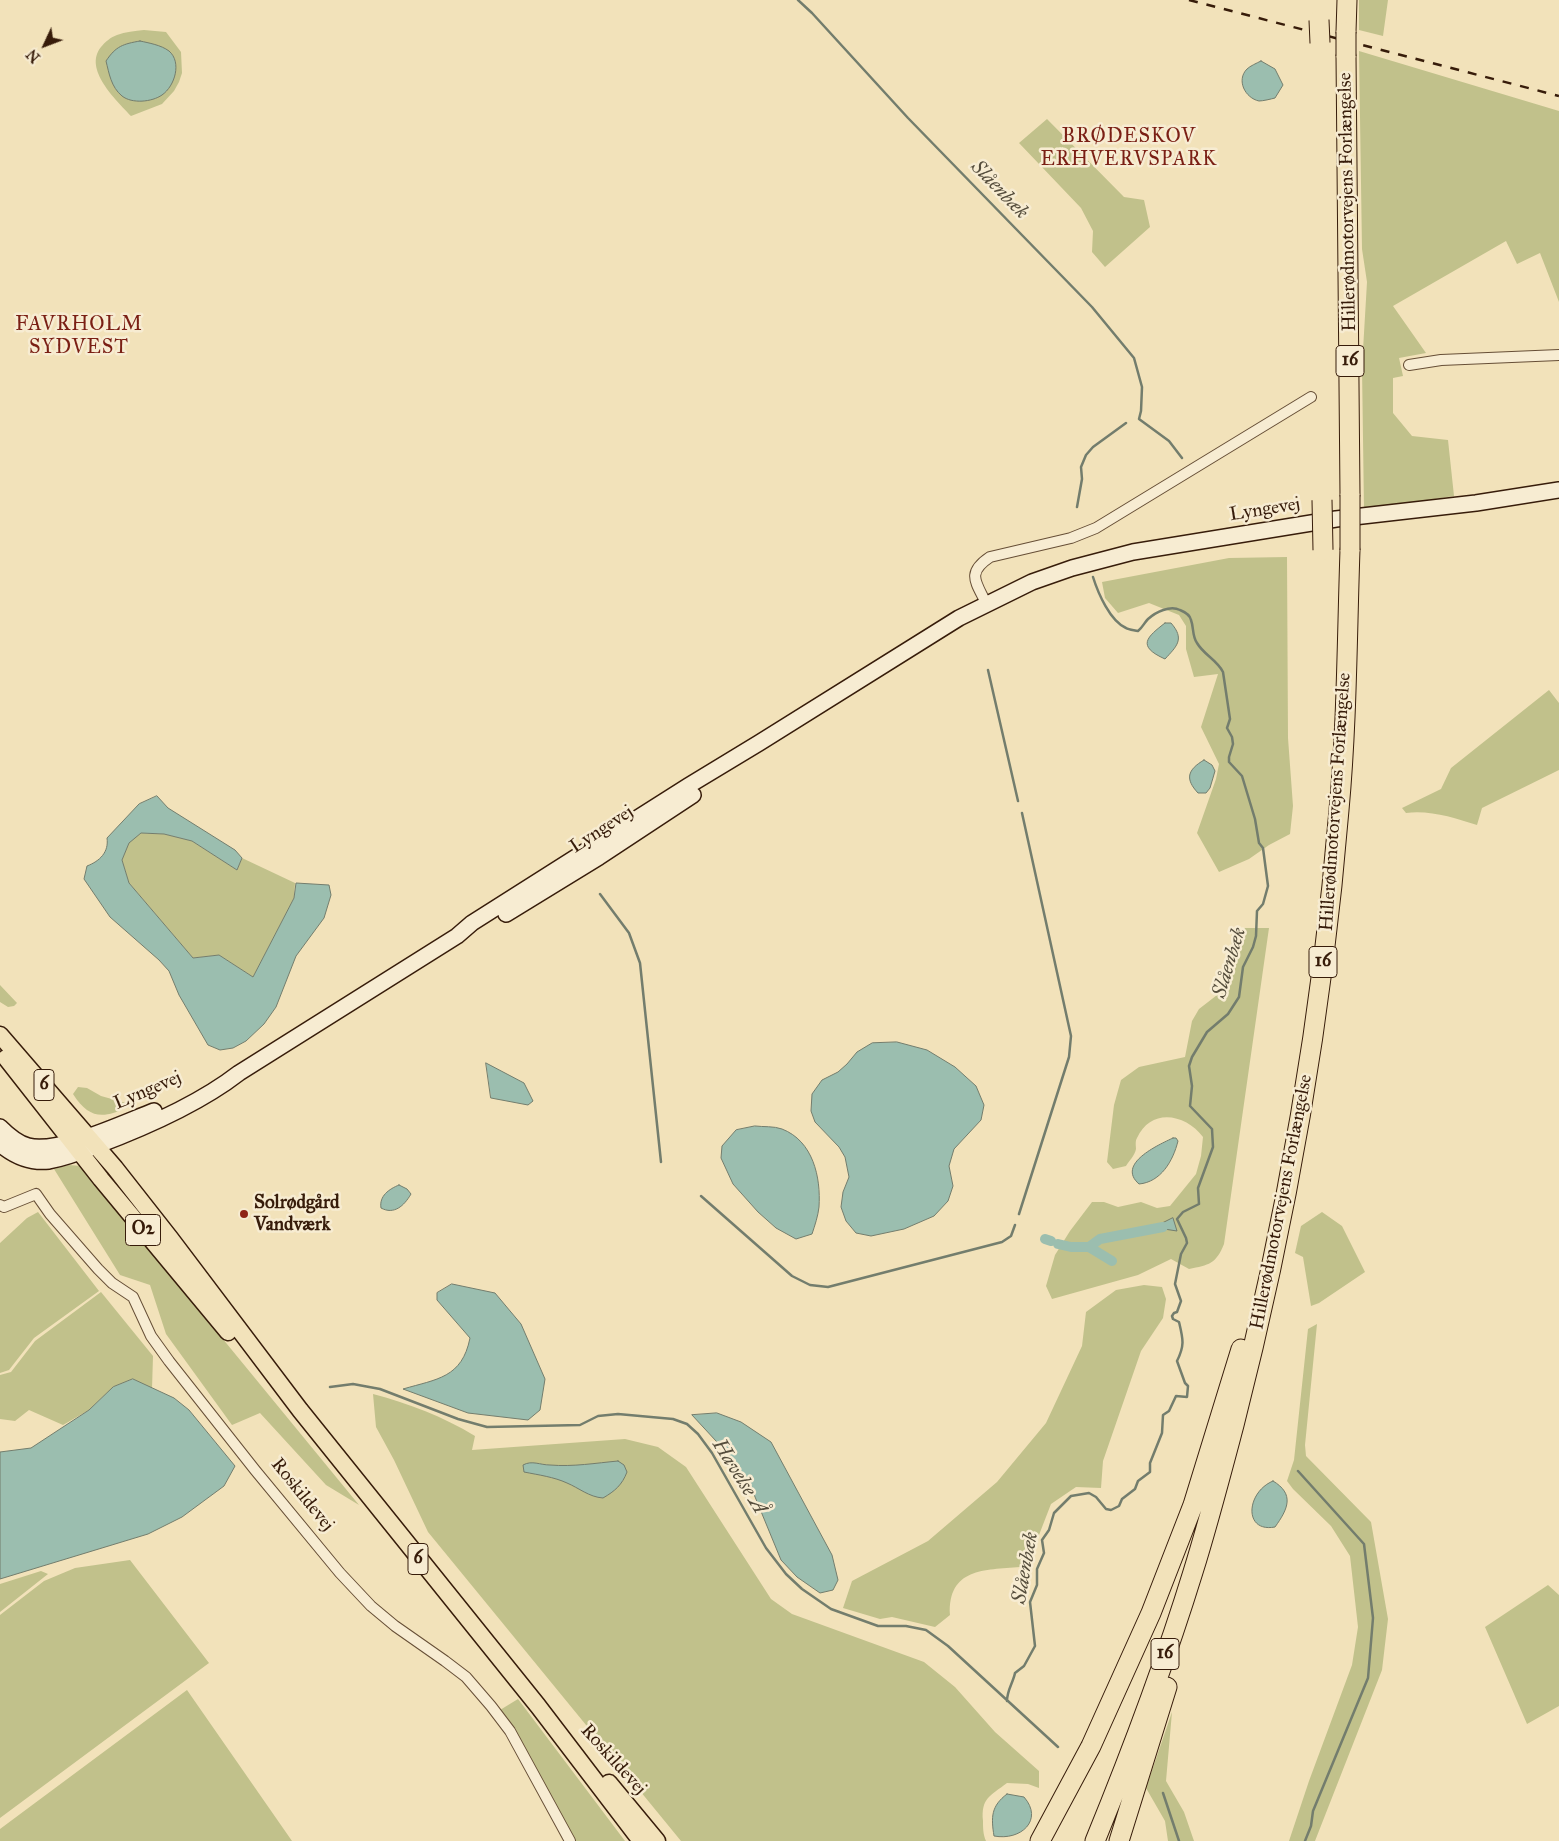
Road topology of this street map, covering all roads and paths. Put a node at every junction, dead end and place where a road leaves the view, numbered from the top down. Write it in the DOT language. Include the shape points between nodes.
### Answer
graph roads {
  1 [pos="1347,0"];
  2 [pos="1320,20"];
  3 [pos="1320,43"];
  4 [pos="1559,355"];
  5 [pos="1409,365"];
  6 [pos="1312,397"];
  7 [pos="1559,490"];
  8 [pos="1322,500"];
  9 [pos="1323,550"];
  10 [pos="986,603"];
  11 [pos="0,1035"];
  12 [pos="0,1050"];
  13 [pos="0,1127"];
  14 [pos="0,1144"];
  15 [pos="84,1144"];
  16 [pos="0,1204"];
  17 [pos="1264,1301"];
  18 [pos="300,1410"];
  19 [pos="1224,1463"];
  20 [pos="538,1706"];
  21 [pos="570,1841"];
  22 [pos="641,1841"];
  23 [pos="657,1841"];
  24 [pos="1040,1841"];
  25 [pos="1095,1841"];
  26 [pos="1119,1841"];
  1 -- 17 [label="highway, Hillerødmotorvejens Forlængelse / 16, bridge" via="1350,550 1340,809 1300,1124"];
  2 -- 3 [label="highway, bridge"];
  4 -- 5 [label="street" via="1441,360"];
  6 -- 10 [label="street" via="1096,528 1071,538 990,557 975,571 975,580"];
  7 -- 10 [label="main road, Lyngevej" via="1133,552 1072,568"];
  8 -- 9 [label="highway, bridge"];
  10 -- 15 [label="main road, Lyngevej" via="688,786 223,1085 166,1116"];
  11 -- 15 [label="main road, 6"];
  12 -- 15 [label="main road"];
  13 -- 15 [label="main road" via="11,1138 30,1147"];
  14 -- 15 [label="main road" via="15,1156 48,1161"];
  15 -- 18 [label="main road, Roskildevej / 6" via="170,1238"];
  15 -- 18 [label="main road, Roskildevej / O2" via="207,1307"];
  16 -- 21 [label="street, Roskildevej" via="4,1207 36,1194 98,1270 133,1297 151,1336 169,1361 340,1573 395,1626 466,1677 491,1706 510,1732"];
  17 -- 19 [label="highway, Hillerødmotorvejens Forlængelse / 16"];
  17 -- 24 [label="highway" via="1244,1339 1193,1505 1151,1613 1091,1746"];
  18 -- 20 [label="main road, Roskildevej / 6"];
  19 -- 25 [label="highway, Hillerødmotorvejens Forlængelse / 16" via="1193,1572 1130,1755"];
  19 -- 26 [label="highway" via="1218,1523"];
  20 -- 22 [label="main road, Roskildevej / 6"];
  20 -- 23 [label="main road, Roskildevej / 6" via="619,1794"];
}
